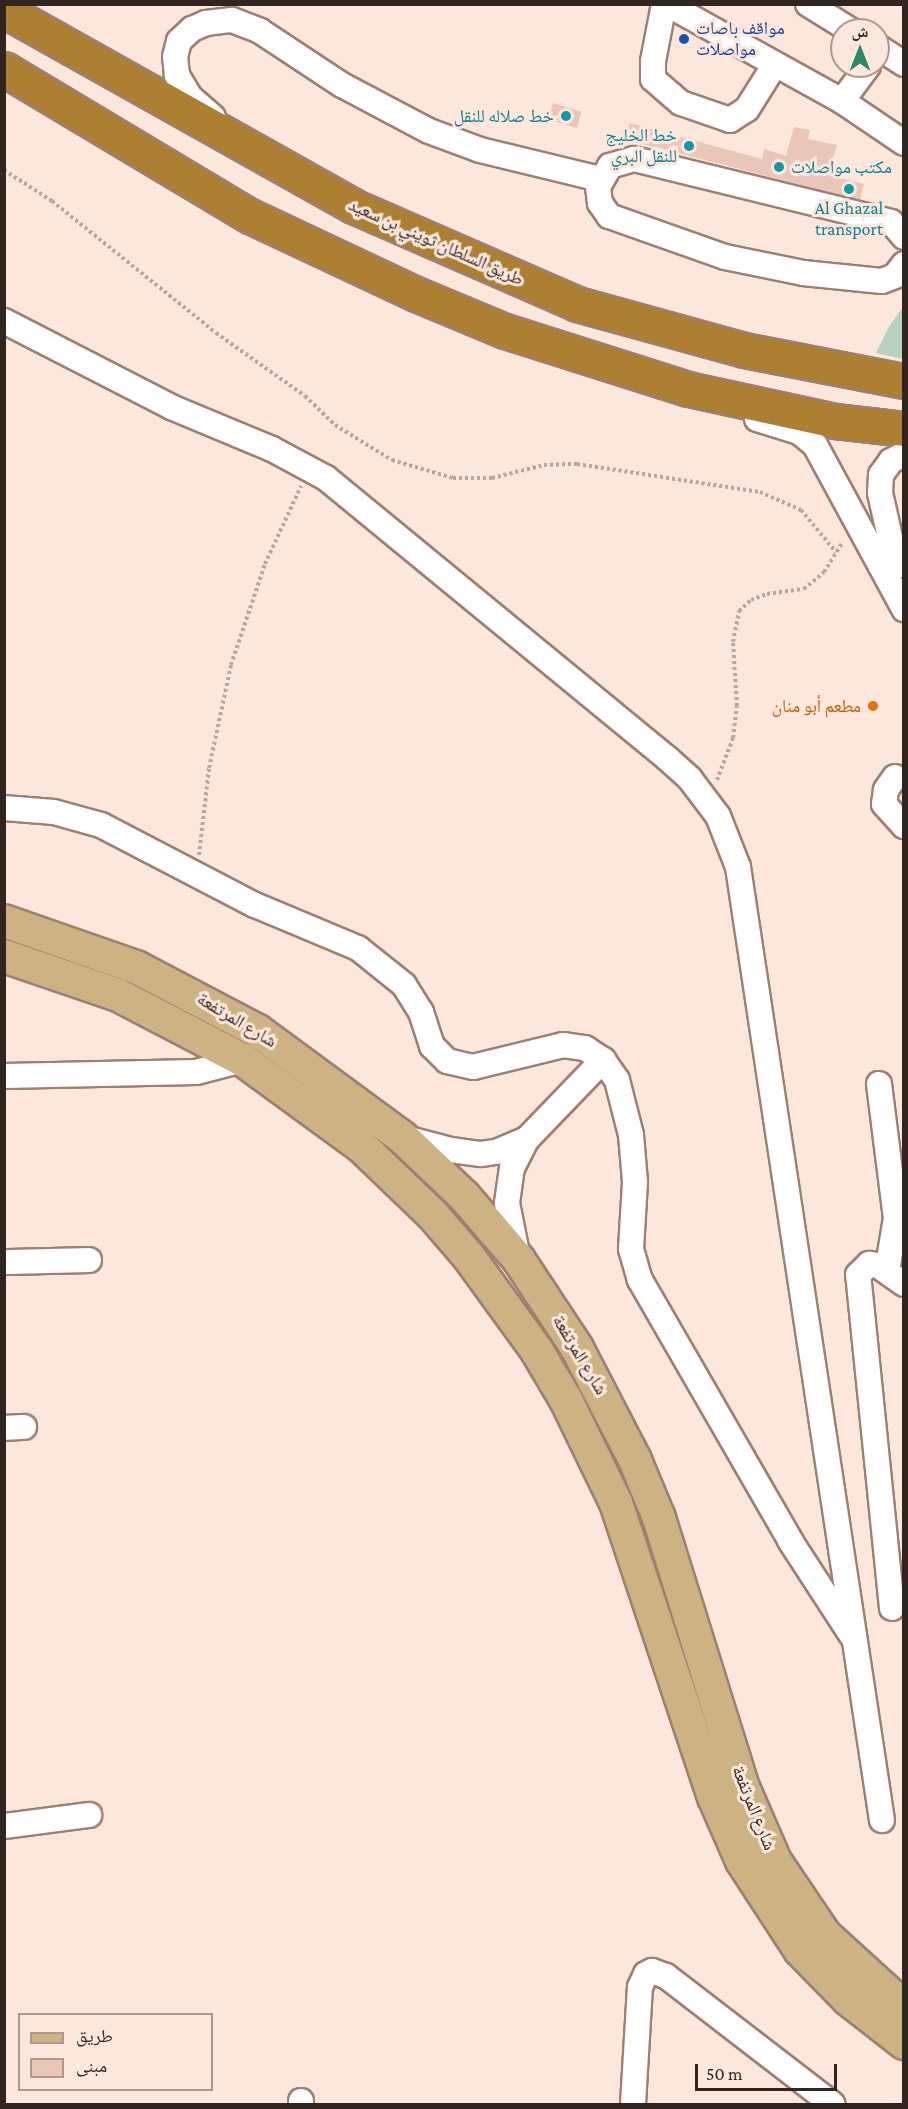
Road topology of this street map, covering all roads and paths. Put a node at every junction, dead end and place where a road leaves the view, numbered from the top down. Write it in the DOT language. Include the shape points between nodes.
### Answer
graph roads {
  1 [pos="665,4"];
  2 [pos="808,4"];
  3 [pos="4,10"];
  4 [pos="831,18"];
  5 [pos="774,66"];
  6 [pos="4,69"];
  7 [pos="859,78"];
  8 [pos="842,101"];
  9 [pos="903,143"];
  10 [pos="258,156"];
  11 [pos="4,170"];
  12 [pos="600,179"];
  13 [pos="899,227"];
  14 [pos="903,266"];
  15 [pos="4,321"];
  16 [pos="555,350"];
  17 [pos="903,381"];
  18 [pos="903,429"];
  19 [pos="903,454"];
  20 [pos="309,468"];
  21 [pos="857,521"];
  22 [pos="836,552"];
  23 [pos="903,566"];
  24 [pos="903,609"];
  25 [pos="899,769"];
  26 [pos="707,799"];
  27 [pos="903,804"];
  28 [pos="4,808"];
  29 [pos="903,826"];
  30 [pos="198,874"];
  31 [pos="4,921"];
  32 [pos="4,956"];
  33 [pos="243,1060"];
  34 [pos="603,1060"];
  35 [pos="4,1076"];
  36 [pos="879,1084"];
  37 [pos="402,1137"];
  38 [pos="527,1139"];
  39 [pos="89,1260"];
  40 [pos="519,1260"];
  41 [pos="4,1262"];
  42 [pos="895,1278"];
  43 [pos="893,1513"];
  44 [pos="897,1581"];
  45 [pos="892,1608"];
  46 [pos="855,1641"];
  47 [pos="89,1815"];
  48 [pos="882,1820"];
  49 [pos="4,1826"];
  50 [pos="903,2007"];
  51 [pos="903,2043"];
  52 [pos="633,2104"];
  53 [pos="832,2104"];
  1 -- 5 [label="street"];
  1 -- 5 [label="street" via="653,79 681,103 730,120 747,109"];
  2 -- 4 [label="street"];
  3 -- 10 [label="highway, طريق السلطان ثويني بن سعيد"];
  5 -- 8 [label="street"];
  6 -- 16 [label="highway" via="250,216 416,294"];
  7 -- 8 [label="street"];
  8 -- 9 [label="street"];
  10 -- 12 [label="street" via="190,97 177,75 179,41 206,23 232,20 260,31 342,85 429,132 480,150"];
  10 -- 17 [label="highway, طريق السلطان ثويني بن سعيد" via="353,207 577,303 744,350"];
  11 -- 22 [label="path" via="52,201 216,333 305,396 335,425 392,460 453,478 492,478 544,465 577,464 760,492 801,510"];
  12 -- 13 [label="street" via="617,162 634,159"];
  12 -- 14 [label="street" via="598,195 609,216 706,251 764,266 842,278 889,280"];
  15 -- 20 [label="street" via="171,408"];
  16 -- 18 [label="highway" via="688,389 835,421"];
  16 -- 21 [label="street" via="611,382 799,432 826,461"];
  19 -- 23 [label="street" via="891,461 881,475 880,493 892,546"];
  20 -- 26 [label="street" via="360,504 667,758"];
  20 -- 30 [label="path" via="265,564 231,664 208,768"];
  21 -- 22 [label="path"];
  21 -- 24 [label="street"];
  22 -- 26 [label="path" via="824,572 804,589 759,597 739,611 734,625 737,706 733,738"];
  25 -- 27 [label="street" via="896,790"];
  25 -- 29 [label="street" via="886,790 884,804"];
  26 -- 46 [label="street" via="728,836 738,867"];
  28 -- 30 [label="street" via="54,812 101,825"];
  30 -- 34 [label="street" via="266,910 339,937 376,960 414,998 432,1046 447,1061 473,1066 563,1044 585,1048"];
  31 -- 37 [label="main road, شارع المرتفعة" via="136,967 198,997 316,1070"];
  32 -- 33 [label="main road, شارع المرتفعة" via="118,995"];
  33 -- 35 [label="street" via="196,1072"];
  33 -- 51 [label="main road, شارع المرتفعة" via="323,1115 397,1179 469,1257 537,1351 566,1400 616,1503 714,1797 742,1861 800,1950 849,2000"];
  34 -- 38 [label="street"];
  34 -- 46 [label="street" via="617,1080 631,1135 635,1182 631,1249 640,1281 791,1542"];
  36 -- 42 [label="street" via="896,1218"];
  37 -- 38 [label="street" via="481,1154"];
  37 -- 40 [label="main road, شارع المرتفعة" via="464,1196"];
  38 -- 40 [label="street" via="507,1184"];
  39 -- 41 [label="street"];
  40 -- 50 [label="main road, شارع المرتفعة" via="577,1348 635,1460 659,1518 742,1785 775,1860 825,1935"];
  42 -- 43 [label="street" via="868,1264 858,1275 857,1284"];
  43 -- 44 [label="street"];
  44 -- 45 [label="street"];
  46 -- 48 [label="street"];
  47 -- 49 [label="street"];
  52 -- 53 [label="street" via="640,1987 645,1974 652,1971 666,1976"];
}
